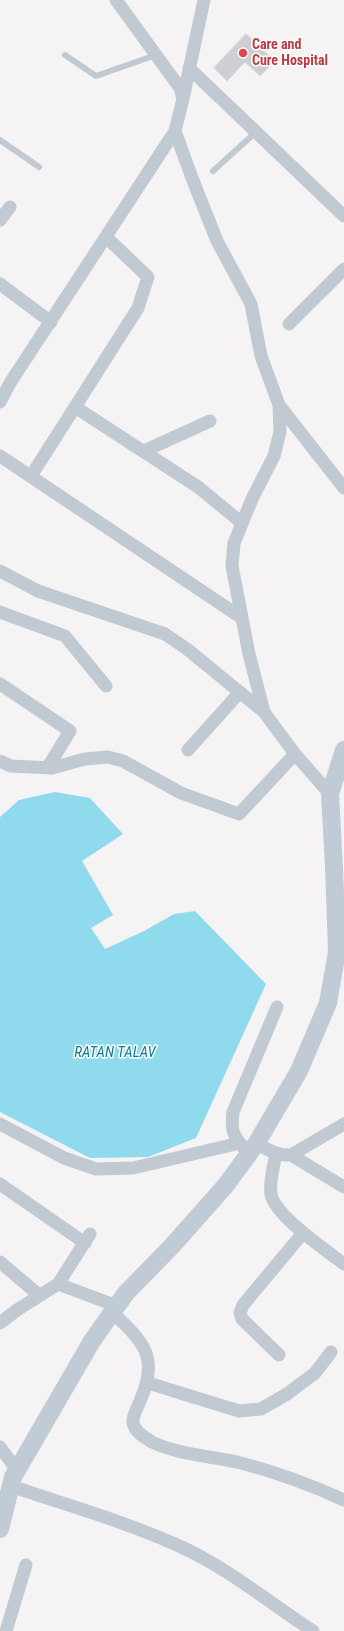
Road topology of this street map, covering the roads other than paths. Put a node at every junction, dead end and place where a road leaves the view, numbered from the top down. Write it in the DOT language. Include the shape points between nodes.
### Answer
graph roads {
  1 [pos="116,0"];
  2 [pos="204,0"];
  3 [pos="65,55"];
  4 [pos="156,55"];
  5 [pos="189,68"];
  6 [pos="183,99"];
  7 [pos="175,131"];
  8 [pos="256,132"];
  9 [pos="0,140"];
  10 [pos="39,167"];
  11 [pos="213,171"];
  12 [pos="10,207"];
  13 [pos="342,211"];
  14 [pos="0,220"];
  15 [pos="106,237"];
  16 [pos="344,269"];
  17 [pos="0,284"];
  18 [pos="51,322"];
  19 [pos="289,324"];
  20 [pos="1,396"];
  21 [pos="279,405"];
  22 [pos="75,407"];
  23 [pos="210,421"];
  24 [pos="144,451"];
  25 [pos="0,456"];
  26 [pos="31,476"];
  27 [pos="344,488"];
  28 [pos="242,523"];
  29 [pos="0,571"];
  30 [pos="0,612"];
  31 [pos="242,618"];
  32 [pos="0,684"];
  33 [pos="106,686"];
  34 [pos="240,692"];
  35 [pos="264,712"];
  36 [pos="188,750"];
  37 [pos="344,750"];
  38 [pos="295,754"];
  39 [pos="0,761"];
  40 [pos="48,768"];
  41 [pos="330,794"];
  42 [pos="339,871"];
  43 [pos="277,1007"];
  44 [pos="0,1124"];
  45 [pos="344,1124"];
  46 [pos="248,1147"];
  47 [pos="276,1154"];
  48 [pos="291,1155"];
  49 [pos="0,1184"];
  50 [pos="344,1187"];
  51 [pos="303,1233"];
  52 [pos="0,1262"];
  53 [pos="344,1264"];
  54 [pos="58,1284"];
  55 [pos="39,1295"];
  56 [pos="114,1309"];
  57 [pos="0,1323"];
  58 [pos="331,1352"];
  59 [pos="279,1355"];
  60 [pos="148,1383"];
  61 [pos="0,1447"];
  62 [pos="10,1478"];
  63 [pos="344,1500"];
  64 [pos="0,1529"];
  65 [pos="26,1565"];
  66 [pos="6,1631"];
  67 [pos="313,1631"];
  1 -- 4 [label="street"];
  2 -- 5 [label="street"];
  3 -- 4 [label="lane" via="96,76"];
  4 -- 6 [label="street" via="180,88"];
  5 -- 6 [label="street"];
  5 -- 8 [label="street"];
  6 -- 7 [label="street"];
  7 -- 15 [label="street"];
  7 -- 21 [label="street" via="217,241 251,304 261,356"];
  8 -- 11 [label="lane"];
  8 -- 13 [label="street"];
  9 -- 10 [label="lane"];
  12 -- 14 [label="street"];
  15 -- 18 [label="street"];
  15 -- 22 [label="street" via="148,277 138,308"];
  16 -- 19 [label="street"];
  17 -- 18 [label="street"];
  18 -- 20 [label="street"];
  21 -- 27 [label="street"];
  21 -- 28 [label="street" via="280,432 274,456"];
  22 -- 24 [label="street"];
  22 -- 26 [label="street"];
  23 -- 24 [label="street"];
  24 -- 28 [label="street" via="198,487"];
  25 -- 26 [label="street"];
  26 -- 31 [label="street"];
  28 -- 31 [label="street" via="234,543 232,566"];
  29 -- 34 [label="street" via="38,591 165,634"];
  30 -- 33 [label="street" via="65,636"];
  31 -- 35 [label="street"];
  32 -- 40 [label="street" via="70,731"];
  34 -- 35 [label="street"];
  34 -- 36 [label="street"];
  35 -- 38 [label="street"];
  37 -- 41 [label="street"];
  38 -- 40 [label="street" via="239,814 181,793 124,761 108,757 85,759"];
  38 -- 41 [label="street"];
  39 -- 40 [label="street" via="11,766"];
  41 -- 42 [label="street"];
  42 -- 46 [label="street" via="337,952 328,1002 300,1071"];
  43 -- 46 [label="street" via="233,1112 233,1135"];
  44 -- 46 [label="street" via="64,1158 96,1169 133,1168"];
  45 -- 48 [label="street"];
  46 -- 47 [label="street"];
  46 -- 56 [label="street" via="202,1213"];
  47 -- 48 [label="street"];
  47 -- 51 [label="street" via="271,1195 282,1212"];
  48 -- 50 [label="street"];
  49 -- 54 [label="street" via="87,1238"];
  51 -- 53 [label="street"];
  51 -- 59 [label="street" via="243,1305 240,1313 242,1319"];
  52 -- 55 [label="street"];
  54 -- 55 [label="street"];
  54 -- 56 [label="street"];
  55 -- 57 [label="street"];
  56 -- 60 [label="street" via="140,1339 147,1353"];
  56 -- 62 [label="street"];
  58 -- 60 [label="street" via="315,1373 261,1409 239,1411"];
  60 -- 63 [label="street" via="133,1423 138,1433 152,1442 172,1449 241,1463 308,1484"];
  61 -- 62 [label="street"];
  62 -- 64 [label="street"];
  62 -- 67 [label="street" via="178,1545 250,1586"];
  65 -- 66 [label="street"];
}
